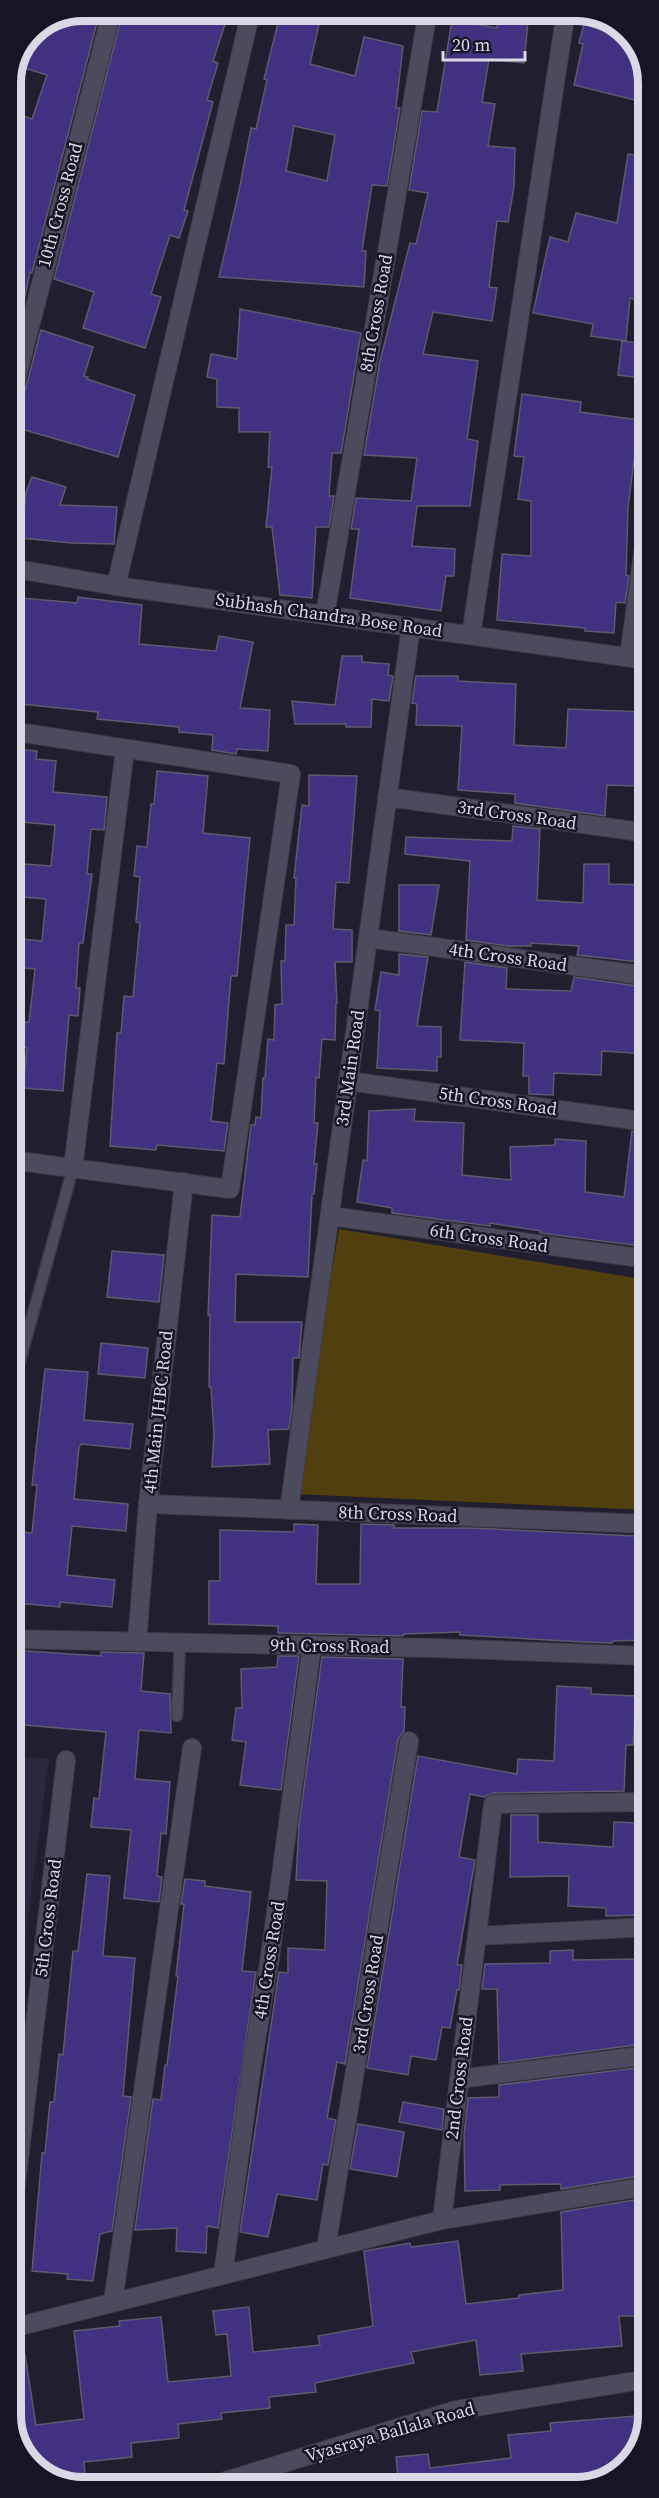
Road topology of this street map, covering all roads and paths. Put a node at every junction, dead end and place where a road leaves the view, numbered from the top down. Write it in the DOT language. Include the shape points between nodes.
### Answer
graph roads {
  1 [pos="109,21"];
  2 [pos="249,21"];
  3 [pos="426,21"];
  4 [pos="564,21"];
  5 [pos="21,360"];
  6 [pos="21,570"];
  7 [pos="116,586"];
  8 [pos="638,590"];
  9 [pos="325,615"];
  10 [pos="411,627"];
  11 [pos="471,635"];
  12 [pos="629,657"];
  13 [pos="638,658"];
  14 [pos="21,733"];
  15 [pos="125,749"];
  16 [pos="387,797"];
  17 [pos="638,832"];
  18 [pos="368,938"];
  19 [pos="638,975"];
  20 [pos="348,1081"];
  21 [pos="638,1121"];
  22 [pos="21,1161"];
  23 [pos="73,1168"];
  24 [pos="184,1182"];
  25 [pos="330,1216"];
  26 [pos="638,1258"];
  27 [pos="21,1357"];
  28 [pos="148,1504"];
  29 [pos="289,1510"];
  30 [pos="638,1524"];
  31 [pos="21,1639"];
  32 [pos="137,1642"];
  33 [pos="180,1643"];
  34 [pos="312,1646"];
  35 [pos="638,1656"];
  36 [pos="177,1716"];
  37 [pos="409,1741"];
  38 [pos="192,1748"];
  39 [pos="66,1760"];
  40 [pos="638,1802"];
  41 [pos="638,1928"];
  42 [pos="477,1936"];
  43 [pos="638,2056"];
  44 [pos="459,2079"];
  45 [pos="21,2142"];
  46 [pos="638,2188"];
  47 [pos="442,2220"];
  48 [pos="327,2248"];
  49 [pos="223,2274"];
  50 [pos="113,2302"];
  51 [pos="21,2326"];
  52 [pos="638,2381"];
  53 [pos="238,2477"];
  1 -- 5 [label="street, 10th Cross Road"];
  2 -- 7 [label="street"];
  3 -- 9 [label="street, 8th Cross Road"];
  4 -- 11 [label="street"];
  6 -- 7 [label="street, Subhash Chandra Bose Road"];
  7 -- 9 [label="street, Subhash Chandra Bose Road"];
  8 -- 12 [label="street"];
  9 -- 10 [label="street, Subhash Chandra Bose Road"];
  10 -- 11 [label="street, Subhash Chandra Bose Road"];
  10 -- 16 [label="street, 3rd Main Road"];
  11 -- 12 [label="street, Subhash Chandra Bose Road"];
  12 -- 13 [label="street, Subhash Chandra Bose Road"];
  14 -- 15 [label="street"];
  15 -- 23 [label="street"];
  15 -- 24 [label="street" via="291,774 230,1189"];
  16 -- 17 [label="street, 3rd Cross Road"];
  16 -- 18 [label="street, 3rd Main Road"];
  18 -- 19 [label="street, 4th Cross Road"];
  18 -- 20 [label="street, 3rd Main Road"];
  20 -- 21 [label="street, 5th Cross Road"];
  20 -- 25 [label="street, 3rd Main Road"];
  22 -- 23 [label="street"];
  23 -- 24 [label="street"];
  23 -- 27 [label="lane"];
  24 -- 28 [label="street, 4th Main JHBC Road"];
  25 -- 26 [label="street, 6th Cross Road"];
  25 -- 29 [label="street, 3rd Main Road"];
  28 -- 29 [label="street, 8th Cross Road"];
  28 -- 32 [label="street, 4th Main JHBC Road"];
  29 -- 30 [label="street, 8th Cross Road"];
  31 -- 32 [label="street, 9th Cross Road"];
  32 -- 33 [label="street, 9th Cross Road"];
  33 -- 34 [label="street, 9th Cross Road"];
  33 -- 36 [label="lane"];
  34 -- 35 [label="street, 9th Cross Road"];
  34 -- 49 [label="street, 4th Cross Road"];
  37 -- 48 [label="street, 3rd Cross Road"];
  38 -- 50 [label="street"];
  39 -- 45 [label="street, 5th Cross Road"];
  40 -- 42 [label="street, 2nd Cross Road" via="493,1804"];
  41 -- 42 [label="street"];
  42 -- 44 [label="street, 2nd Cross Road"];
  43 -- 44 [label="street"];
  44 -- 47 [label="street, 2nd Cross Road"];
  46 -- 47 [label="street"];
  47 -- 48 [label="street"];
  48 -- 49 [label="street"];
  49 -- 50 [label="street"];
  50 -- 51 [label="street"];
  52 -- 53 [label="street, Vyasraya Ballala Road" via="456,2410"];
}
